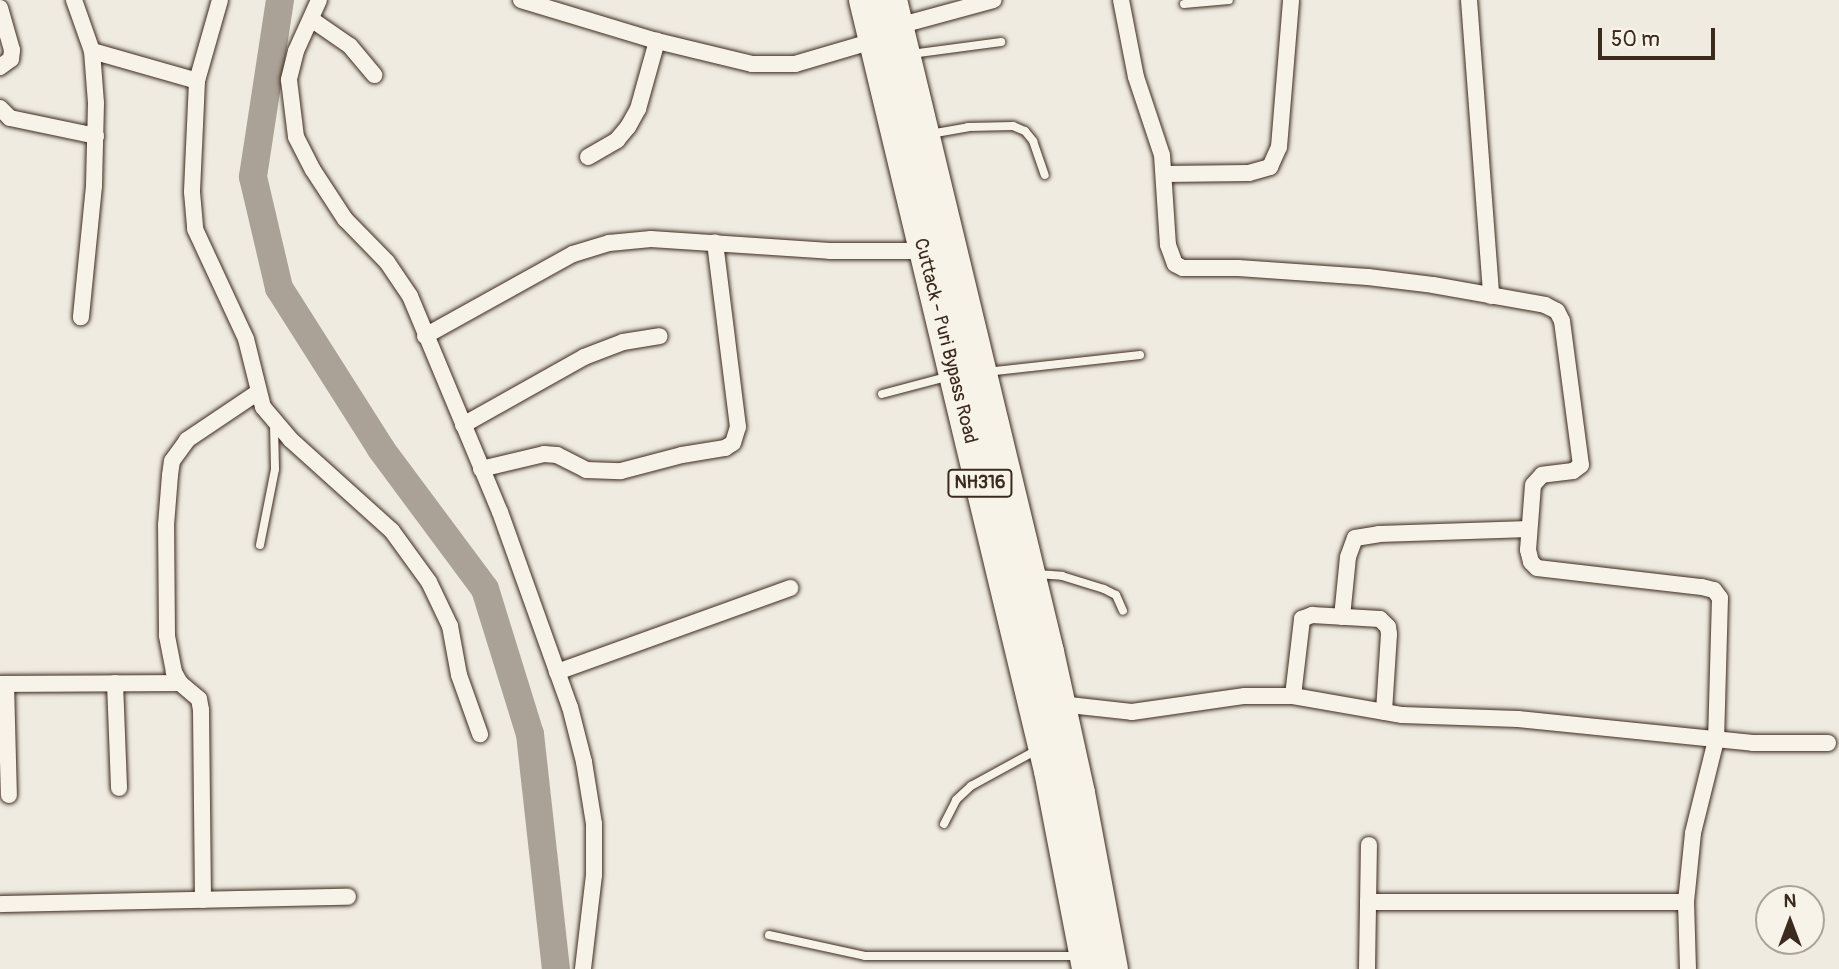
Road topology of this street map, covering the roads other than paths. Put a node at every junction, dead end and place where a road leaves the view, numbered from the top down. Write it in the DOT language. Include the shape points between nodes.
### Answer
graph roads {
  1 [pos="74,0"];
  2 [pos="220,0"];
  3 [pos="319,0"];
  4 [pos="521,0"];
  5 [pos="864,0"];
  6 [pos="994,0"];
  7 [pos="1121,0"];
  8 [pos="1229,0"];
  9 [pos="1291,0"];
  10 [pos="1468,0"];
  11 [pos="1184,4"];
  12 [pos="0,8"];
  13 [pos="312,19"];
  14 [pos="887,22"];
  15 [pos="657,41"];
  16 [pos="1001,42"];
  17 [pos="92,51"];
  18 [pos="904,55"];
  19 [pos="0,67"];
  20 [pos="374,75"];
  21 [pos="197,81"];
  22 [pos="0,108"];
  23 [pos="923,135"];
  24 [pos="96,136"];
  25 [pos="588,157"];
  26 [pos="1165,174"];
  27 [pos="1045,175"];
  28 [pos="715,242"];
  29 [pos="922,251"];
  30 [pos="1491,296"];
  31 [pos="81,317"];
  32 [pos="425,336"];
  33 [pos="660,336"];
  34 [pos="1140,355"];
  35 [pos="967,374"];
  36 [pos="257,393"];
  37 [pos="882,394"];
  38 [pos="275,424"];
  39 [pos="463,425"];
  40 [pos="481,469"];
  41 [pos="1529,529"];
  42 [pos="260,545"];
  43 [pos="1029,573"];
  44 [pos="790,588"];
  45 [pos="1123,611"];
  46 [pos="1342,617"];
  47 [pos="557,672"];
  48 [pos="115,683"];
  49 [pos="180,683"];
  50 [pos="3,684"];
  51 [pos="1293,696"];
  52 [pos="1060,704"];
  53 [pos="1384,712"];
  54 [pos="481,734"];
  55 [pos="1716,740"];
  56 [pos="1828,743"];
  57 [pos="1043,747"];
  58 [pos="119,788"];
  59 [pos="9,796"];
  60 [pos="944,824"];
  61 [pos="1369,845"];
  62 [pos="348,897"];
  63 [pos="202,900"];
  64 [pos="1368,902"];
  65 [pos="1686,902"];
  66 [pos="0,904"];
  67 [pos="769,935"];
  68 [pos="1086,962"];
  69 [pos="583,969"];
  70 [pos="1113,969"];
  71 [pos="1367,969"];
  72 [pos="1688,969"];
  1 -- 17 [label="street"];
  2 -- 21 [label="street"];
  3 -- 13 [label="street"];
  4 -- 15 [label="street"];
  5 -- 14 [label="highway, Cuttack - Puri Bypass Road / NH316"];
  6 -- 14 [label="street"];
  7 -- 26 [label="street" via="1136,77"];
  8 -- 11 [label="lane"];
  9 -- 26 [label="street" via="1279,147 1270,167 1249,173"];
  10 -- 30 [label="street"];
  12 -- 19 [label="street" via="12,50 11,59"];
  13 -- 20 [label="street" via="350,46"];
  13 -- 32 [label="street" via="296,51 289,80 296,137 345,219 387,262 410,296"];
  14 -- 15 [label="street" via="795,64 752,64"];
  14 -- 18 [label="highway, Cuttack - Puri Bypass Road / NH316"];
  14 -- 29 [label="highway, Cuttack - Puri Bypass Road / NH316"];
  15 -- 25 [label="street" via="638,109 628,127 617,141"];
  16 -- 18 [label="lane"];
  17 -- 21 [label="street"];
  17 -- 24 [label="street"];
  18 -- 23 [label="highway, Cuttack - Puri Bypass Road / NH316"];
  21 -- 36 [label="street" via="195,229 246,340"];
  22 -- 24 [label="street" via="10,118"];
  23 -- 27 [label="lane" via="1013,126 1033,141"];
  23 -- 35 [label="highway, Cuttack - Puri Bypass Road / NH316"];
  24 -- 31 [label="street"];
  26 -- 30 [label="street" via="1168,245 1175,264 1183,268 1368,277"];
  28 -- 29 [label="street" via="831,251"];
  28 -- 32 [label="street" via="651,239 609,243 573,254"];
  28 -- 40 [label="street" via="738,427 733,443 621,471 586,470 557,455 544,454"];
  29 -- 35 [label="highway, Cuttack - Puri Bypass Road / NH316"];
  30 -- 41 [label="street" via="1545,305 1557,311 1562,321 1581,465 1573,471 1542,475 1533,485"];
  32 -- 39 [label="street"];
  33 -- 39 [label="street" via="622,342 584,357"];
  34 -- 35 [label="lane"];
  35 -- 37 [label="lane"];
  35 -- 43 [label="highway, Cuttack - Puri Bypass Road / NH316"];
  35 -- 57 [label="highway, Cuttack - Puri Bypass Road / NH316"];
  36 -- 38 [label="street"];
  36 -- 49 [label="street" via="187,440 172,461 166,525 167,635"];
  38 -- 42 [label="lane" via="275,469"];
  38 -- 54 [label="street" via="393,531 417,562 450,626 459,675"];
  39 -- 40 [label="street"];
  40 -- 47 [label="street"];
  41 -- 46 [label="street" via="1355,538 1348,557"];
  41 -- 55 [label="street" via="1528,550 1537,568 1714,590 1720,598 1721,615"];
  43 -- 45 [label="lane" via="1087,582 1116,595"];
  43 -- 52 [label="highway, Cuttack - Puri Bypass Road / NH316"];
  44 -- 47 [label="street"];
  46 -- 51 [label="street" via="1302,619"];
  46 -- 53 [label="street" via="1380,619 1388,627"];
  47 -- 69 [label="street" via="584,762 594,824 594,875"];
  48 -- 49 [label="street"];
  48 -- 50 [label="street"];
  48 -- 58 [label="street"];
  49 -- 63 [label="street" via="199,699 201,710"];
  50 -- 59 [label="street"];
  51 -- 52 [label="street" via="1245,696 1132,712"];
  51 -- 53 [label="street"];
  52 -- 70 [label="highway, Cuttack - Puri Bypass Road / NH316"];
  53 -- 55 [label="street" via="1518,719"];
  55 -- 56 [label="street"];
  55 -- 65 [label="street" via="1693,833"];
  57 -- 60 [label="lane" via="971,786 956,800"];
  57 -- 68 [label="highway, Cuttack - Puri Bypass Road / NH316"];
  61 -- 64 [label="street"];
  62 -- 63 [label="street"];
  63 -- 66 [label="street"];
  64 -- 65 [label="street"];
  64 -- 71 [label="street"];
  65 -- 72 [label="street"];
  67 -- 68 [label="lane" via="865,956"];
}
